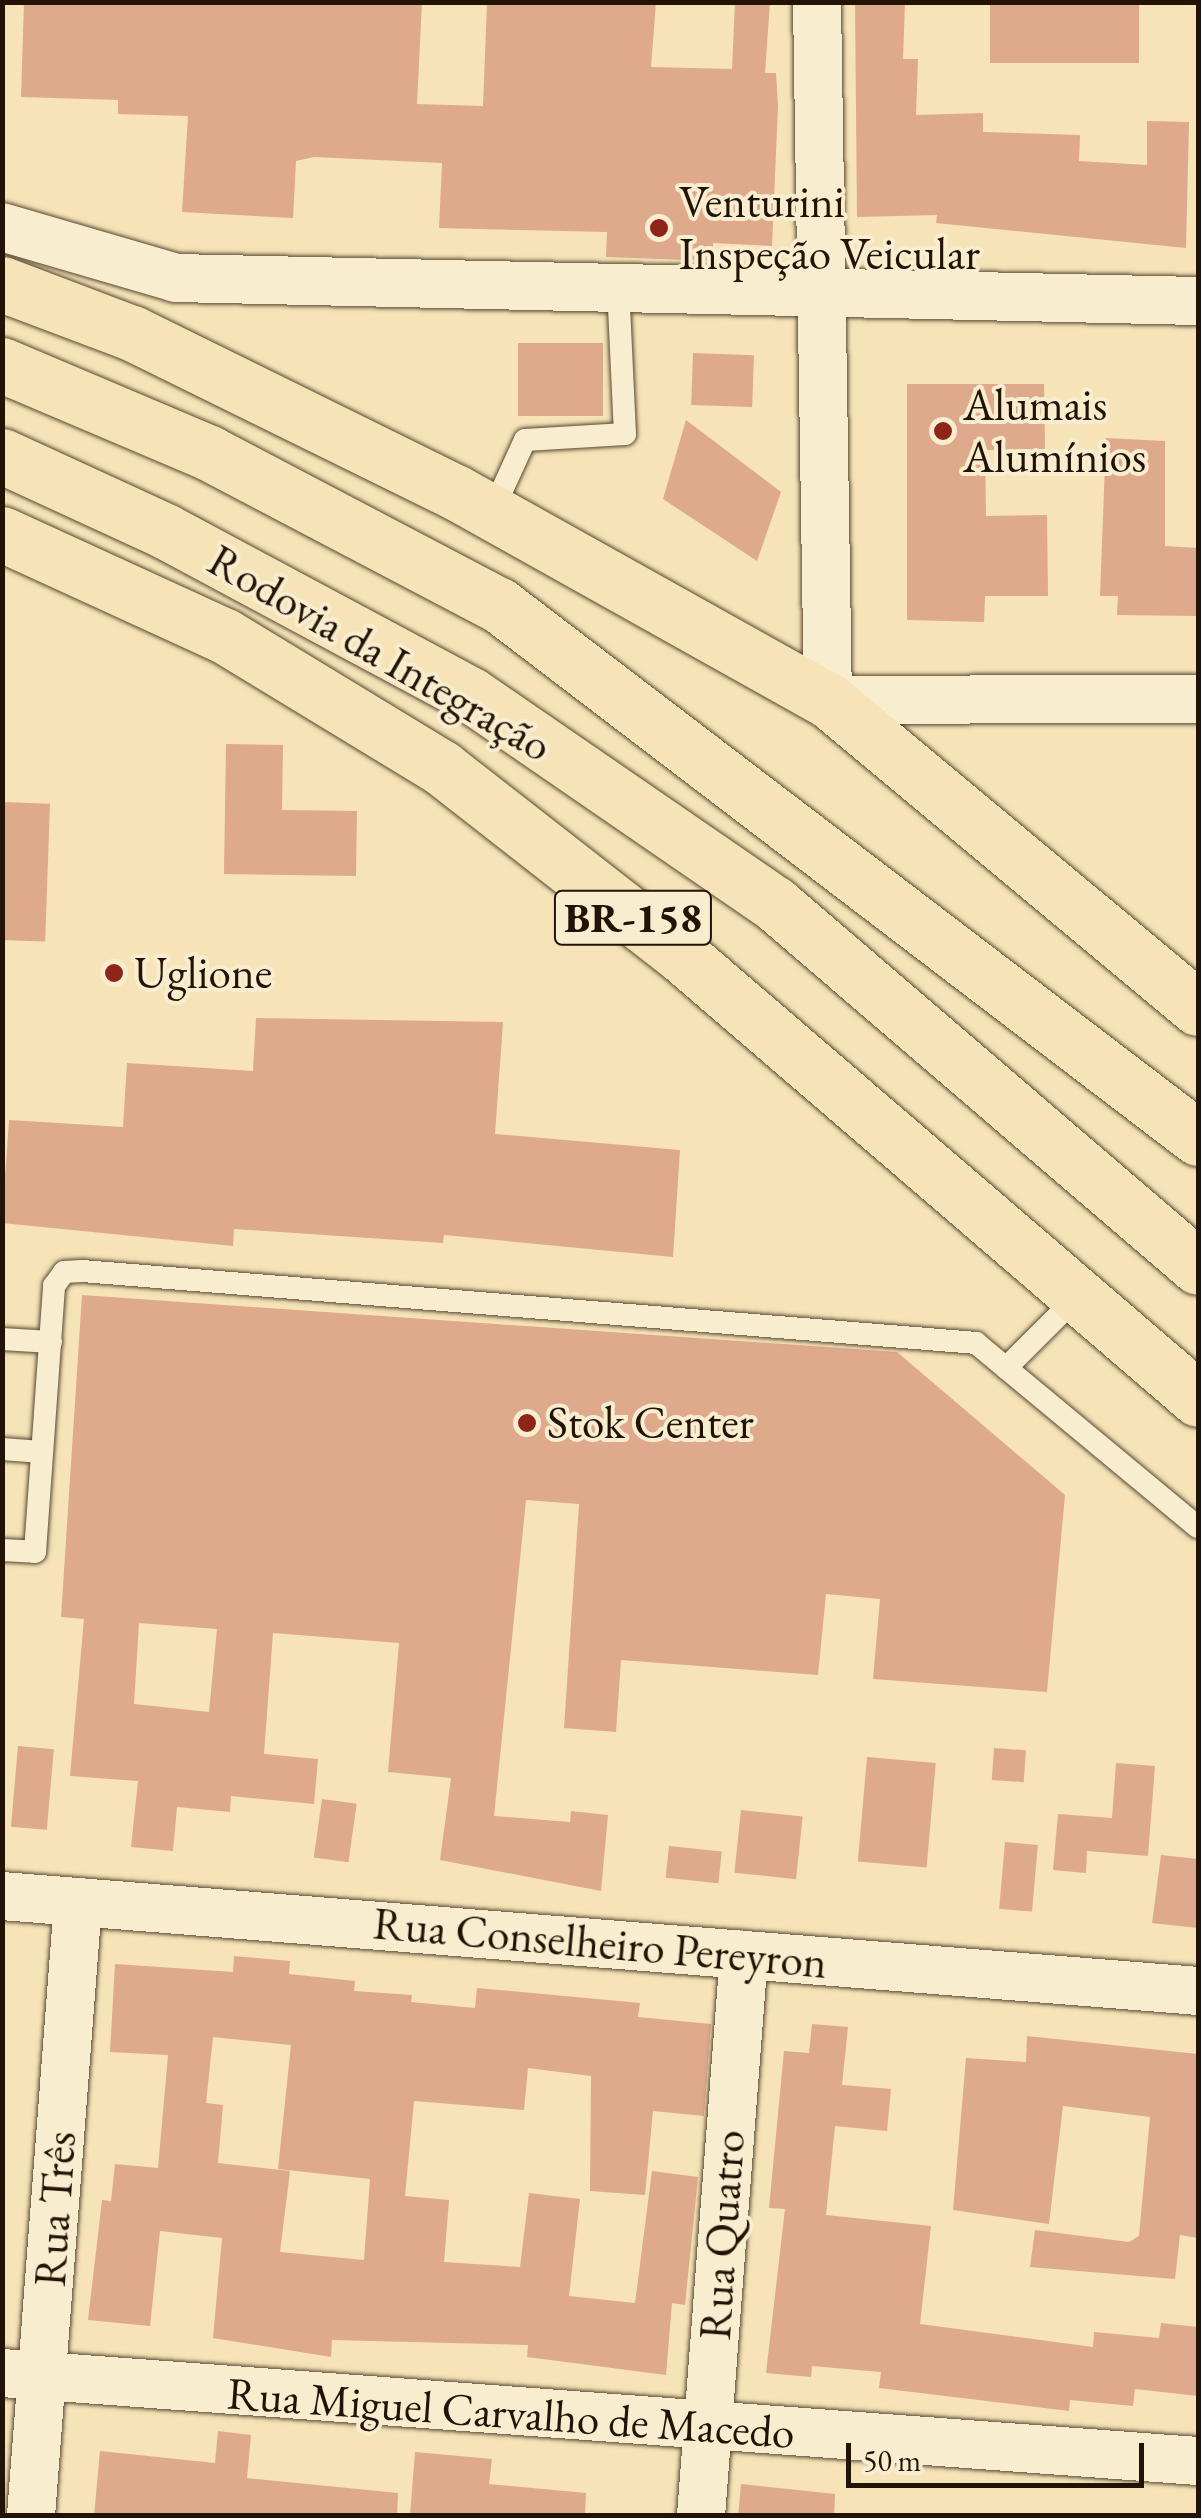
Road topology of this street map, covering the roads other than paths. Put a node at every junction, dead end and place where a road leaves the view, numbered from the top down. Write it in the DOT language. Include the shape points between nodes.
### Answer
graph roads {
  1 [pos="818,2"];
  2 [pos="2,227"];
  3 [pos="2,284"];
  4 [pos="618,288"];
  5 [pos="822,293"];
  6 [pos="1198,301"];
  7 [pos="2,365"];
  8 [pos="2,456"];
  9 [pos="492,512"];
  10 [pos="2,534"];
  11 [pos="1198,699"];
  12 [pos="828,700"];
  13 [pos="1198,1008"];
  14 [pos="1198,1138"];
  15 [pos="1198,1267"];
  16 [pos="1076,1298"];
  17 [pos="2,1338"];
  18 [pos="50,1342"];
  19 [pos="1006,1368"];
  20 [pos="1198,1400"];
  21 [pos="2,1449"];
  22 [pos="42,1452"];
  23 [pos="1198,1526"];
  24 [pos="2,1550"];
  25 [pos="2,1896"];
  26 [pos="78,1902"];
  27 [pos="744,1955"];
  28 [pos="1198,1991"];
  29 [pos="22,2374"];
  30 [pos="708,2430"];
  31 [pos="1198,2462"];
  32 [pos="31,2516"];
  33 [pos="701,2516"];
  1 -- 5 [label="street"];
  2 -- 4 [label="street" via="176,278"];
  3 -- 9 [label="highway" via="164,348"];
  4 -- 5 [label="street"];
  4 -- 9 [label="lane" via="625,434 525,440"];
  5 -- 6 [label="street"];
  5 -- 12 [label="street"];
  7 -- 14 [label="highway, Rodovia da Integração" via="209,452 499,605"];
  8 -- 15 [label="highway, Rodovia da Integração / BR-158" via="165,531 472,694 774,904"];
  9 -- 12 [label="highway"];
  10 -- 16 [label="highway, BR-158" via="225,636 442,768 679,953"];
  11 -- 12 [label="street"];
  12 -- 13 [label="highway"];
  16 -- 19 [label="lane"];
  16 -- 20 [label="highway, BR-158"];
  17 -- 18 [label="lane"];
  18 -- 19 [label="lane" via="54,1286 64,1272 82,1271 938,1335 976,1343"];
  18 -- 22 [label="lane"];
  19 -- 23 [label="lane"];
  21 -- 22 [label="lane"];
  22 -- 24 [label="lane" via="35,1552"];
  25 -- 26 [label="street, Rua Conselheiro Pereyron"];
  26 -- 27 [label="street, Rua Conselheiro Pereyron"];
  26 -- 29 [label="street, Rua Três"];
  27 -- 28 [label="street, Rua Conselheiro Pereyron"];
  27 -- 30 [label="street, Rua Quatro"];
  29 -- 30 [label="street, Rua Miguel Carvalho de Macedo"];
  29 -- 32 [label="street, Rua Três"];
  30 -- 31 [label="street, Rua Miguel Carvalho de Macedo"];
  30 -- 33 [label="street, Rua Quatro"];
}
